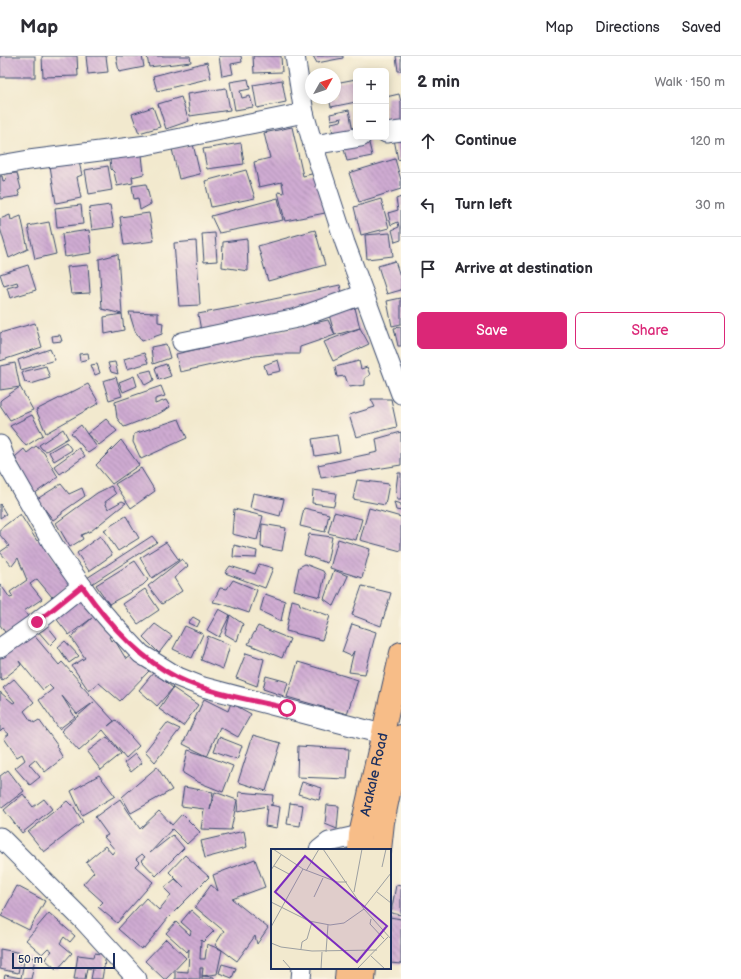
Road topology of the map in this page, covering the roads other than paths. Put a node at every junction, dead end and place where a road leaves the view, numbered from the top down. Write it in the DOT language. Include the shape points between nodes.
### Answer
graph roads {
  1 [pos="295,56"];
  2 [pos="304,113"];
  3 [pos="401,131"];
  4 [pos="389,133"];
  5 [pos="353,138"];
  6 [pos="313,145"];
  7 [pos="0,165"];
  8 [pos="364,294"];
  9 [pos="182,342"];
  10 [pos="401,394"];
  11 [pos="0,446"];
  12 [pos="4,466"];
  13 [pos="82,586"];
  14 [pos="0,648"];
  15 [pos="401,653"];
  16 [pos="392,735"];
  17 [pos="0,837"];
  18 [pos="359,843"];
  19 [pos="320,849"];
  20 [pos="380,849"];
  21 [pos="302,969"];
  22 [pos="347,969"];
  23 [pos="365,969"];
  24 [pos="137,979"];
  25 [pos="301,979"];
  26 [pos="346,979"];
  27 [pos="364,979"];
  1 -- 2 [label="street"];
  2 -- 6 [label="street"];
  2 -- 7 [label="street" via="147,145"];
  3 -- 4 [label="street"];
  5 -- 6 [label="street"];
  6 -- 8 [label="street"];
  8 -- 9 [label="street" via="297,318"];
  8 -- 10 [label="street"];
  11 -- 12 [label="street"];
  12 -- 13 [label="street"];
  13 -- 14 [label="street"];
  13 -- 16 [label="street" via="140,654 178,678 203,687"];
  15 -- 16 [label="main road, Arakale Road"];
  16 -- 18 [label="main road, Arakale Road"];
  16 -- 20 [label="main road, Arakale Road"];
  17 -- 24 [label="street" via="83,920"];
  18 -- 19 [label="street" via="329,842"];
  21 -- 25 [label="street"];
  22 -- 26 [label="main road"];
  23 -- 27 [label="main road"];
}
